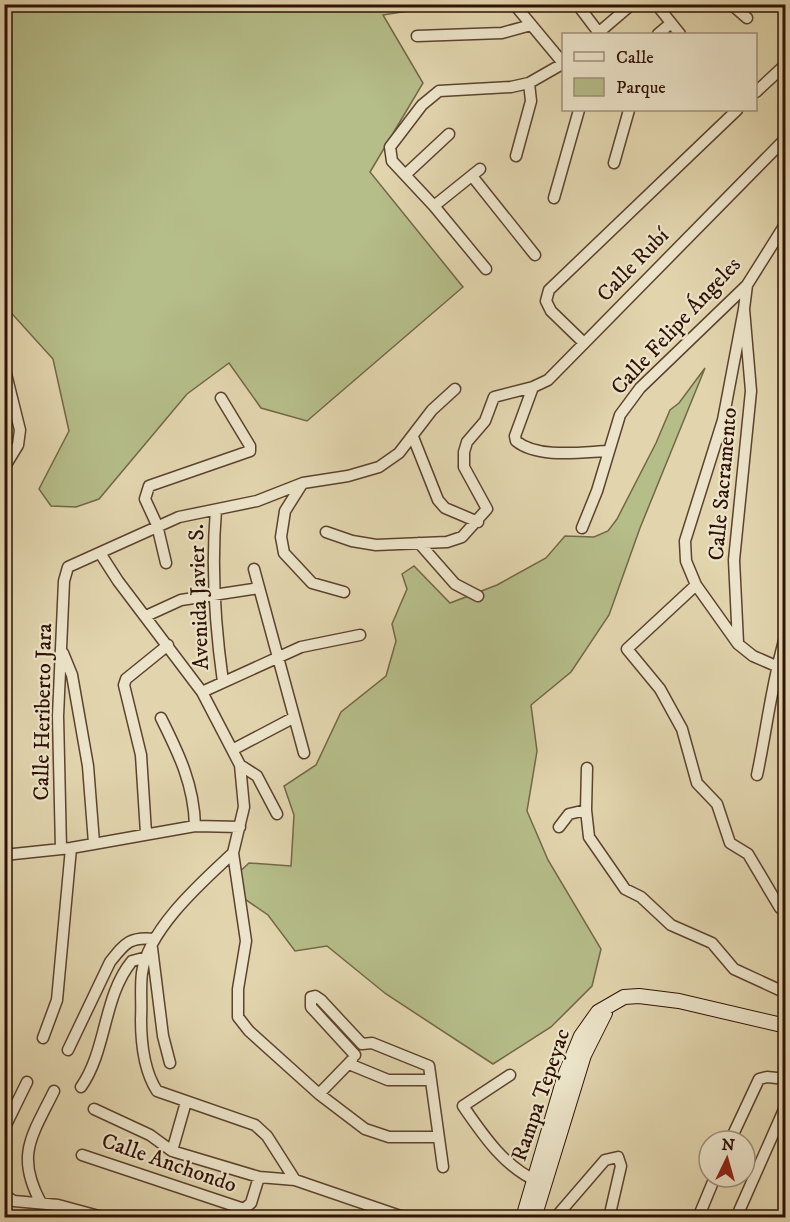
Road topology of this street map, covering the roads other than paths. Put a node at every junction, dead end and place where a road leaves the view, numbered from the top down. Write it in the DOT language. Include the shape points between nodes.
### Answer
graph roads {
  1 [pos="514,4"];
  2 [pos="632,4"];
  3 [pos="656,4"];
  4 [pos="731,4"];
  5 [pos="578,5"];
  6 [pos="747,18"];
  7 [pos="670,24"];
  8 [pos="531,25"];
  9 [pos="597,33"];
  10 [pos="599,33"];
  11 [pos="659,33"];
  12 [pos="679,33"];
  13 [pos="417,36"];
  14 [pos="562,62"];
  15 [pos="562,64"];
  16 [pos="786,64"];
  17 [pos="529,83"];
  18 [pos="757,91"];
  19 [pos="579,111"];
  20 [pos="629,111"];
  21 [pos="736,111"];
  22 [pos="450,134"];
  23 [pos="786,138"];
  24 [pos="516,156"];
  25 [pos="615,163"];
  26 [pos="405,175"];
  27 [pos="554,198"];
  28 [pos="434,206"];
  29 [pos="786,223"];
  30 [pos="536,255"];
  31 [pos="486,269"];
  32 [pos="747,285"];
  33 [pos="744,309"];
  34 [pos="584,343"];
  35 [pos="4,366"];
  36 [pos="533,387"];
  37 [pos="455,389"];
  38 [pos="220,398"];
  39 [pos="413,437"];
  40 [pos="609,451"];
  41 [pos="4,468"];
  42 [pos="303,483"];
  43 [pos="216,510"];
  44 [pos="478,522"];
  45 [pos="157,525"];
  46 [pos="582,528"];
  47 [pos="326,532"];
  48 [pos="419,543"];
  49 [pos="100,553"];
  50 [pos="166,563"];
  51 [pos="254,569"];
  52 [pos="696,585"];
  53 [pos="259,588"];
  54 [pos="344,592"];
  55 [pos="214,594"];
  56 [pos="478,596"];
  57 [pos="146,616"];
  58 [pos="786,634"];
  59 [pos="360,635"];
  60 [pos="738,644"];
  61 [pos="168,645"];
  62 [pos="63,653"];
  63 [pos="277,656"];
  64 [pos="776,666"];
  65 [pos="223,682"];
  66 [pos="202,692"];
  67 [pos="161,718"];
  68 [pos="293,718"];
  69 [pos="234,749"];
  70 [pos="304,753"];
  71 [pos="240,765"];
  72 [pos="587,768"];
  73 [pos="757,775"];
  74 [pos="586,810"];
  75 [pos="277,814"];
  76 [pos="195,826"];
  77 [pos="240,827"];
  78 [pos="559,827"];
  79 [pos="146,833"];
  80 [pos="94,843"];
  81 [pos="66,849"];
  82 [pos="233,853"];
  83 [pos="4,855"];
  84 [pos="780,908"];
  85 [pos="154,942"];
  86 [pos="147,957"];
  87 [pos="786,993"];
  88 [pos="786,1026"];
  89 [pos="43,1038"];
  90 [pos="362,1044"];
  91 [pos="68,1050"];
  92 [pos="355,1055"];
  93 [pos="170,1063"];
  94 [pos="349,1064"];
  95 [pos="510,1075"];
  96 [pos="430,1080"];
  97 [pos="786,1080"];
  98 [pos="27,1082"];
  99 [pos="81,1087"];
  100 [pos="54,1091"];
  101 [pos="319,1094"];
  102 [pos="186,1102"];
  103 [pos="786,1105"];
  104 [pos="94,1109"];
  105 [pos="4,1129"];
  106 [pos="736,1129"];
  107 [pos="437,1137"];
  108 [pos="172,1151"];
  109 [pos="82,1155"];
  110 [pos="444,1167"];
  111 [pos="259,1177"];
  112 [pos="295,1180"];
  113 [pos="539,1182"];
  114 [pos="710,1189"];
  115 [pos="4,1195"];
  116 [pos="41,1203"];
  117 [pos="106,1218"];
  118 [pos="406,1218"];
  119 [pos="523,1218"];
  120 [pos="534,1218"];
  121 [pos="555,1218"];
  122 [pos="609,1218"];
  123 [pos="698,1218"];
  124 [pos="736,1218"];
  1 -- 8 [label="street"];
  2 -- 10 [label="street"];
  3 -- 7 [label="street"];
  4 -- 6 [label="street"];
  5 -- 9 [label="street"];
  7 -- 11 [label="street"];
  7 -- 12 [label="street"];
  8 -- 13 [label="street" via="502,33"];
  8 -- 14 [label="street"];
  15 -- 17 [label="street"];
  16 -- 18 [label="street"];
  17 -- 24 [label="street" via="531,101"];
  17 -- 26 [label="street" via="439,91 390,147 392,161"];
  19 -- 27 [label="street"];
  20 -- 25 [label="street"];
  21 -- 34 [label="street" via="549,290 546,301 551,311"];
  22 -- 26 [label="street"];
  23 -- 34 [label="street, Calle Rubí"];
  26 -- 28 [label="street"];
  28 -- 30 [label="street" via="476,172"];
  28 -- 31 [label="street"];
  29 -- 32 [label="street, Calle Felipe Ángeles"];
  32 -- 33 [label="street, Calle Sacramento"];
  32 -- 40 [label="street, Calle Felipe Ángeles" via="640,388 620,415"];
  33 -- 52 [label="street" via="723,420 686,541 686,561"];
  33 -- 60 [label="street, Calle Sacramento" via="751,391 734,560"];
  34 -- 36 [label="street, Calle Rubí" via="548,380"];
  35 -- 41 [label="street" via="20,430 18,445"];
  36 -- 40 [label="street" via="516,441 545,451"];
  36 -- 44 [label="street, Calle Rubí" via="494,397 485,421 467,442 464,467 488,509"];
  37 -- 39 [label="street" via="432,410"];
  38 -- 45 [label="street" via="250,452 149,486 145,499"];
  39 -- 42 [label="street" via="379,467"];
  39 -- 44 [label="street" via="438,500 445,508"];
  40 -- 46 [label="street, Calle Felipe Ángeles"];
  42 -- 43 [label="street" via="257,501"];
  42 -- 54 [label="street" via="285,511 280,537 284,553 312,583"];
  43 -- 45 [label="street"];
  43 -- 55 [label="street, Avenida Javier S."];
  44 -- 48 [label="street" via="462,537"];
  45 -- 49 [label="street"];
  45 -- 50 [label="street"];
  47 -- 48 [label="street" via="376,545"];
  48 -- 56 [label="street" via="454,584"];
  49 -- 57 [label="street"];
  49 -- 62 [label="street, Calle Heriberto Jara" via="68,567 65,574"];
  51 -- 53 [label="street"];
  52 -- 60 [label="street"];
  52 -- 84 [label="street" via="627,649 660,689 682,729 697,783 717,804 730,843 748,854"];
  53 -- 55 [label="street"];
  53 -- 63 [label="street"];
  55 -- 57 [label="street" via="181,600"];
  55 -- 65 [label="street, Avenida Javier S."];
  57 -- 61 [label="street"];
  58 -- 64 [label="street"];
  59 -- 63 [label="street"];
  60 -- 64 [label="street"];
  61 -- 66 [label="street"];
  61 -- 79 [label="street" via="126,679 124,685 141,755"];
  62 -- 80 [label="street" via="72,675 88,766"];
  62 -- 81 [label="street, Calle Heriberto Jara" via="58,716"];
  63 -- 65 [label="street"];
  63 -- 68 [label="street"];
  64 -- 73 [label="street"];
  65 -- 66 [label="street"];
  66 -- 69 [label="street"];
  67 -- 76 [label="street" via="190,785"];
  68 -- 69 [label="street"];
  68 -- 70 [label="street"];
  69 -- 71 [label="street"];
  71 -- 75 [label="street" via="257,776"];
  71 -- 77 [label="street" via="244,807"];
  72 -- 74 [label="street"];
  74 -- 78 [label="street" via="569,814"];
  74 -- 87 [label="street" via="589,837 625,889 641,897 671,925 712,944 734,969"];
  76 -- 77 [label="street"];
  76 -- 79 [label="street"];
  77 -- 82 [label="street"];
  79 -- 80 [label="street"];
  80 -- 81 [label="street"];
  81 -- 83 [label="street"];
  81 -- 89 [label="street, Calle Heriberto Jara" via="57,1000"];
  82 -- 85 [label="street" via="184,902"];
  82 -- 101 [label="street" via="246,948 238,989 238,1017"];
  85 -- 86 [label="street"];
  85 -- 91 [label="street" via="140,937 125,943 117,953"];
  85 -- 93 [label="street" via="163,1036"];
  86 -- 99 [label="street" via="132,962 122,976 91,1072"];
  86 -- 102 [label="street" via="142,972 141,1039 152,1083 162,1094"];
  88 -- 113 [label="main road, Rampa Tepeyac" via="679,1001 639,996 624,997 610,1005 584,1055"];
  90 -- 92 [label="street"];
  90 -- 92 [label="street" via="321,1000 311,997 311,1007"];
  90 -- 96 [label="street" via="372,1043 423,1061 429,1065"];
  92 -- 94 [label="street"];
  94 -- 96 [label="street" via="388,1080"];
  94 -- 101 [label="street"];
  95 -- 113 [label="street" via="463,1106 489,1143 508,1162"];
  96 -- 107 [label="street"];
  97 -- 106 [label="street" via="759,1079"];
  98 -- 105 [label="street"];
  100 -- 116 [label="street" via="32,1137 27,1163 29,1181"];
  101 -- 107 [label="street" via="365,1129 389,1137"];
  102 -- 108 [label="street"];
  102 -- 112 [label="street" via="255,1125 267,1136"];
  103 -- 124 [label="street"];
  104 -- 108 [label="street" via="150,1135"];
  107 -- 110 [label="street"];
  108 -- 111 [label="street"];
  109 -- 111 [label="street, Calle Anchondo" via="244,1209 251,1203"];
  111 -- 112 [label="street"];
  112 -- 118 [label="street"];
  113 -- 119 [label="main road, Rampa Tepeyac"];
  113 -- 120 [label="main road, Rampa Tepeyac"];
  114 -- 123 [label="street"];
  115 -- 116 [label="street" via="14,1201"];
  116 -- 117 [label="street"];
  121 -- 122 [label="street" via="605,1160 618,1157 621,1166"];
}
